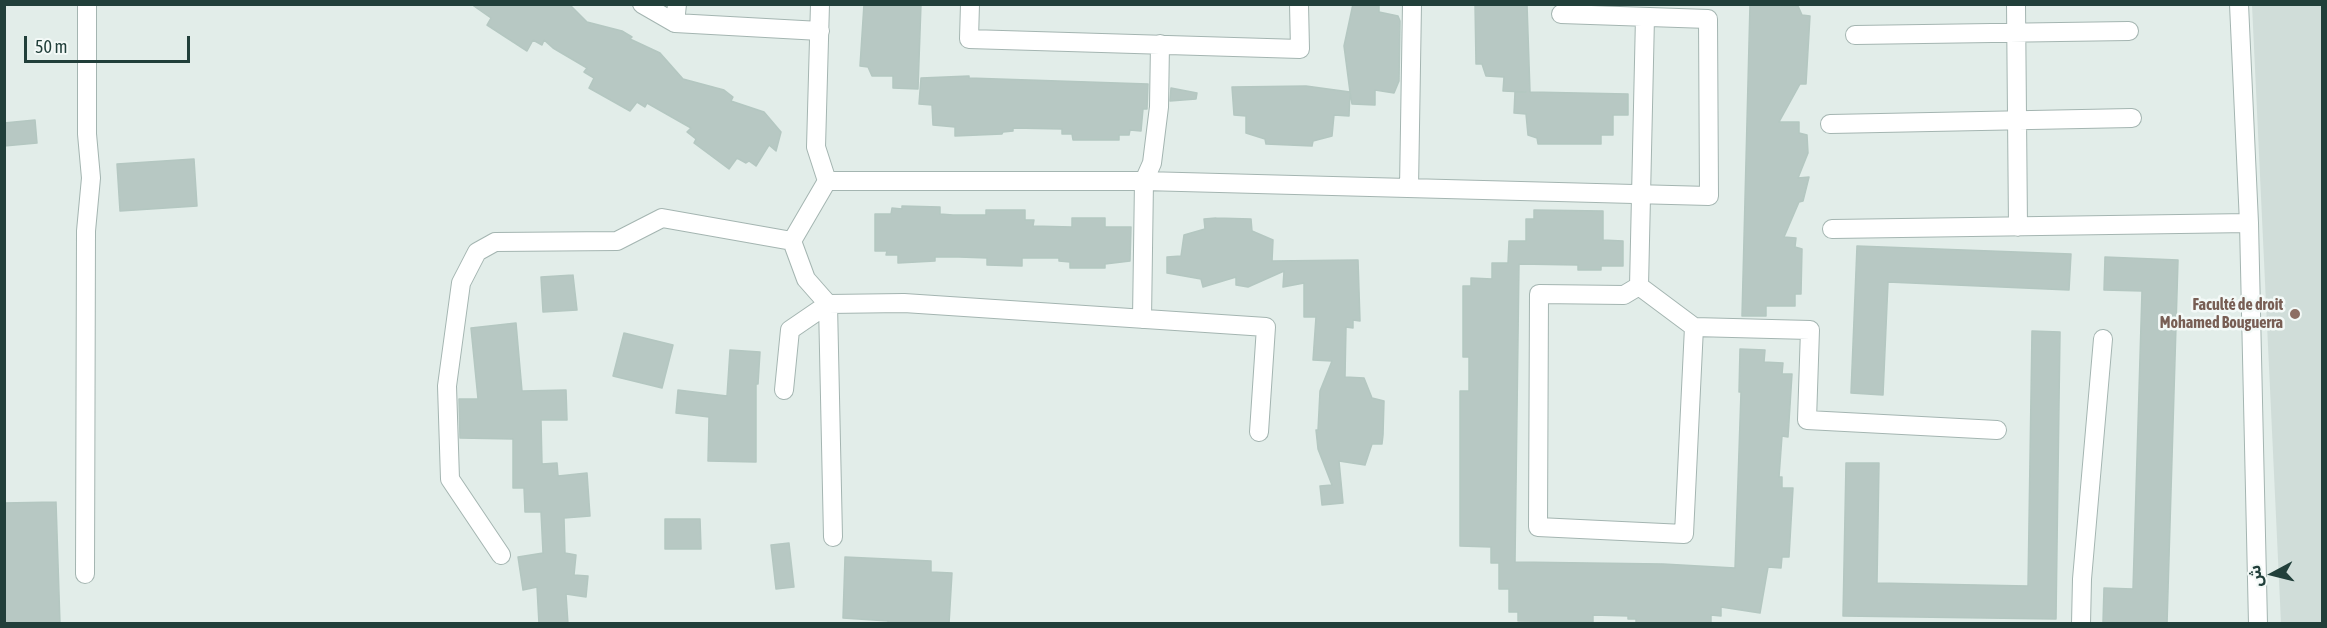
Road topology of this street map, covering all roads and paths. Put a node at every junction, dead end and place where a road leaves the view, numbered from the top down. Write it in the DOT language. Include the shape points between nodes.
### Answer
graph roads {
  1 [pos="87,4"];
  2 [pos="642,4"];
  3 [pos="677,4"];
  4 [pos="820,4"];
  5 [pos="970,4"];
  6 [pos="1299,4"];
  7 [pos="1412,4"];
  8 [pos="2016,4"];
  9 [pos="2240,4"];
  10 [pos="1561,14"];
  11 [pos="1646,17"];
  12 [pos="675,24"];
  13 [pos="820,31"];
  14 [pos="2129,31"];
  15 [pos="1856,34"];
  16 [pos="2016,34"];
  17 [pos="1160,44"];
  18 [pos="2132,118"];
  19 [pos="2017,121"];
  20 [pos="1830,124"];
  21 [pos="827,181"];
  22 [pos="1144,181"];
  23 [pos="1409,188"];
  24 [pos="1640,194"];
  25 [pos="2249,224"];
  26 [pos="2018,227"];
  27 [pos="1832,229"];
  28 [pos="792,241"];
  29 [pos="1639,286"];
  30 [pos="828,304"];
  31 [pos="1142,319"];
  32 [pos="1694,327"];
  33 [pos="2103,339"];
  34 [pos="784,390"];
  35 [pos="1997,430"];
  36 [pos="1259,432"];
  37 [pos="833,537"];
  38 [pos="501,555"];
  39 [pos="85,574"];
  40 [pos="2081,624"];
  41 [pos="2258,624"];
  1 -- 39 [label="street" via="91,178 86,231"];
  2 -- 12 [label="street"];
  3 -- 12 [label="street"];
  4 -- 13 [label="street"];
  5 -- 17 [label="street" via="969,39"];
  6 -- 17 [label="street" via="1300,49"];
  7 -- 23 [label="street"];
  8 -- 16 [label="street"];
  9 -- 25 [label="street"];
  10 -- 11 [label="street"];
  11 -- 24 [label="street"];
  11 -- 24 [label="street" via="1708,19 1709,196"];
  12 -- 13 [label="street"];
  13 -- 21 [label="street" via="816,147"];
  14 -- 16 [label="street"];
  15 -- 16 [label="street"];
  16 -- 19 [label="street"];
  17 -- 22 [label="street" via="1159,107 1152,163"];
  18 -- 19 [label="street"];
  19 -- 20 [label="street"];
  19 -- 26 [label="street"];
  21 -- 22 [label="street"];
  21 -- 28 [label="street"];
  22 -- 23 [label="street"];
  22 -- 31 [label="street"];
  23 -- 24 [label="street"];
  24 -- 29 [label="street"];
  25 -- 26 [label="street"];
  25 -- 41 [label="street"];
  26 -- 27 [label="street"];
  28 -- 30 [label="street" via="806,279"];
  28 -- 38 [label="street" via="662,218 617,241 495,242 477,252 461,283 447,386 450,479"];
  29 -- 32 [label="street"];
  29 -- 32 [label="street" via="1624,295 1539,294 1538,527 1684,534"];
  30 -- 31 [label="street" via="904,303"];
  30 -- 34 [label="street" via="790,330"];
  30 -- 37 [label="street"];
  31 -- 36 [label="street" via="1266,327"];
  32 -- 35 [label="street" via="1810,330 1807,420"];
  33 -- 40 [label="street"];
}
